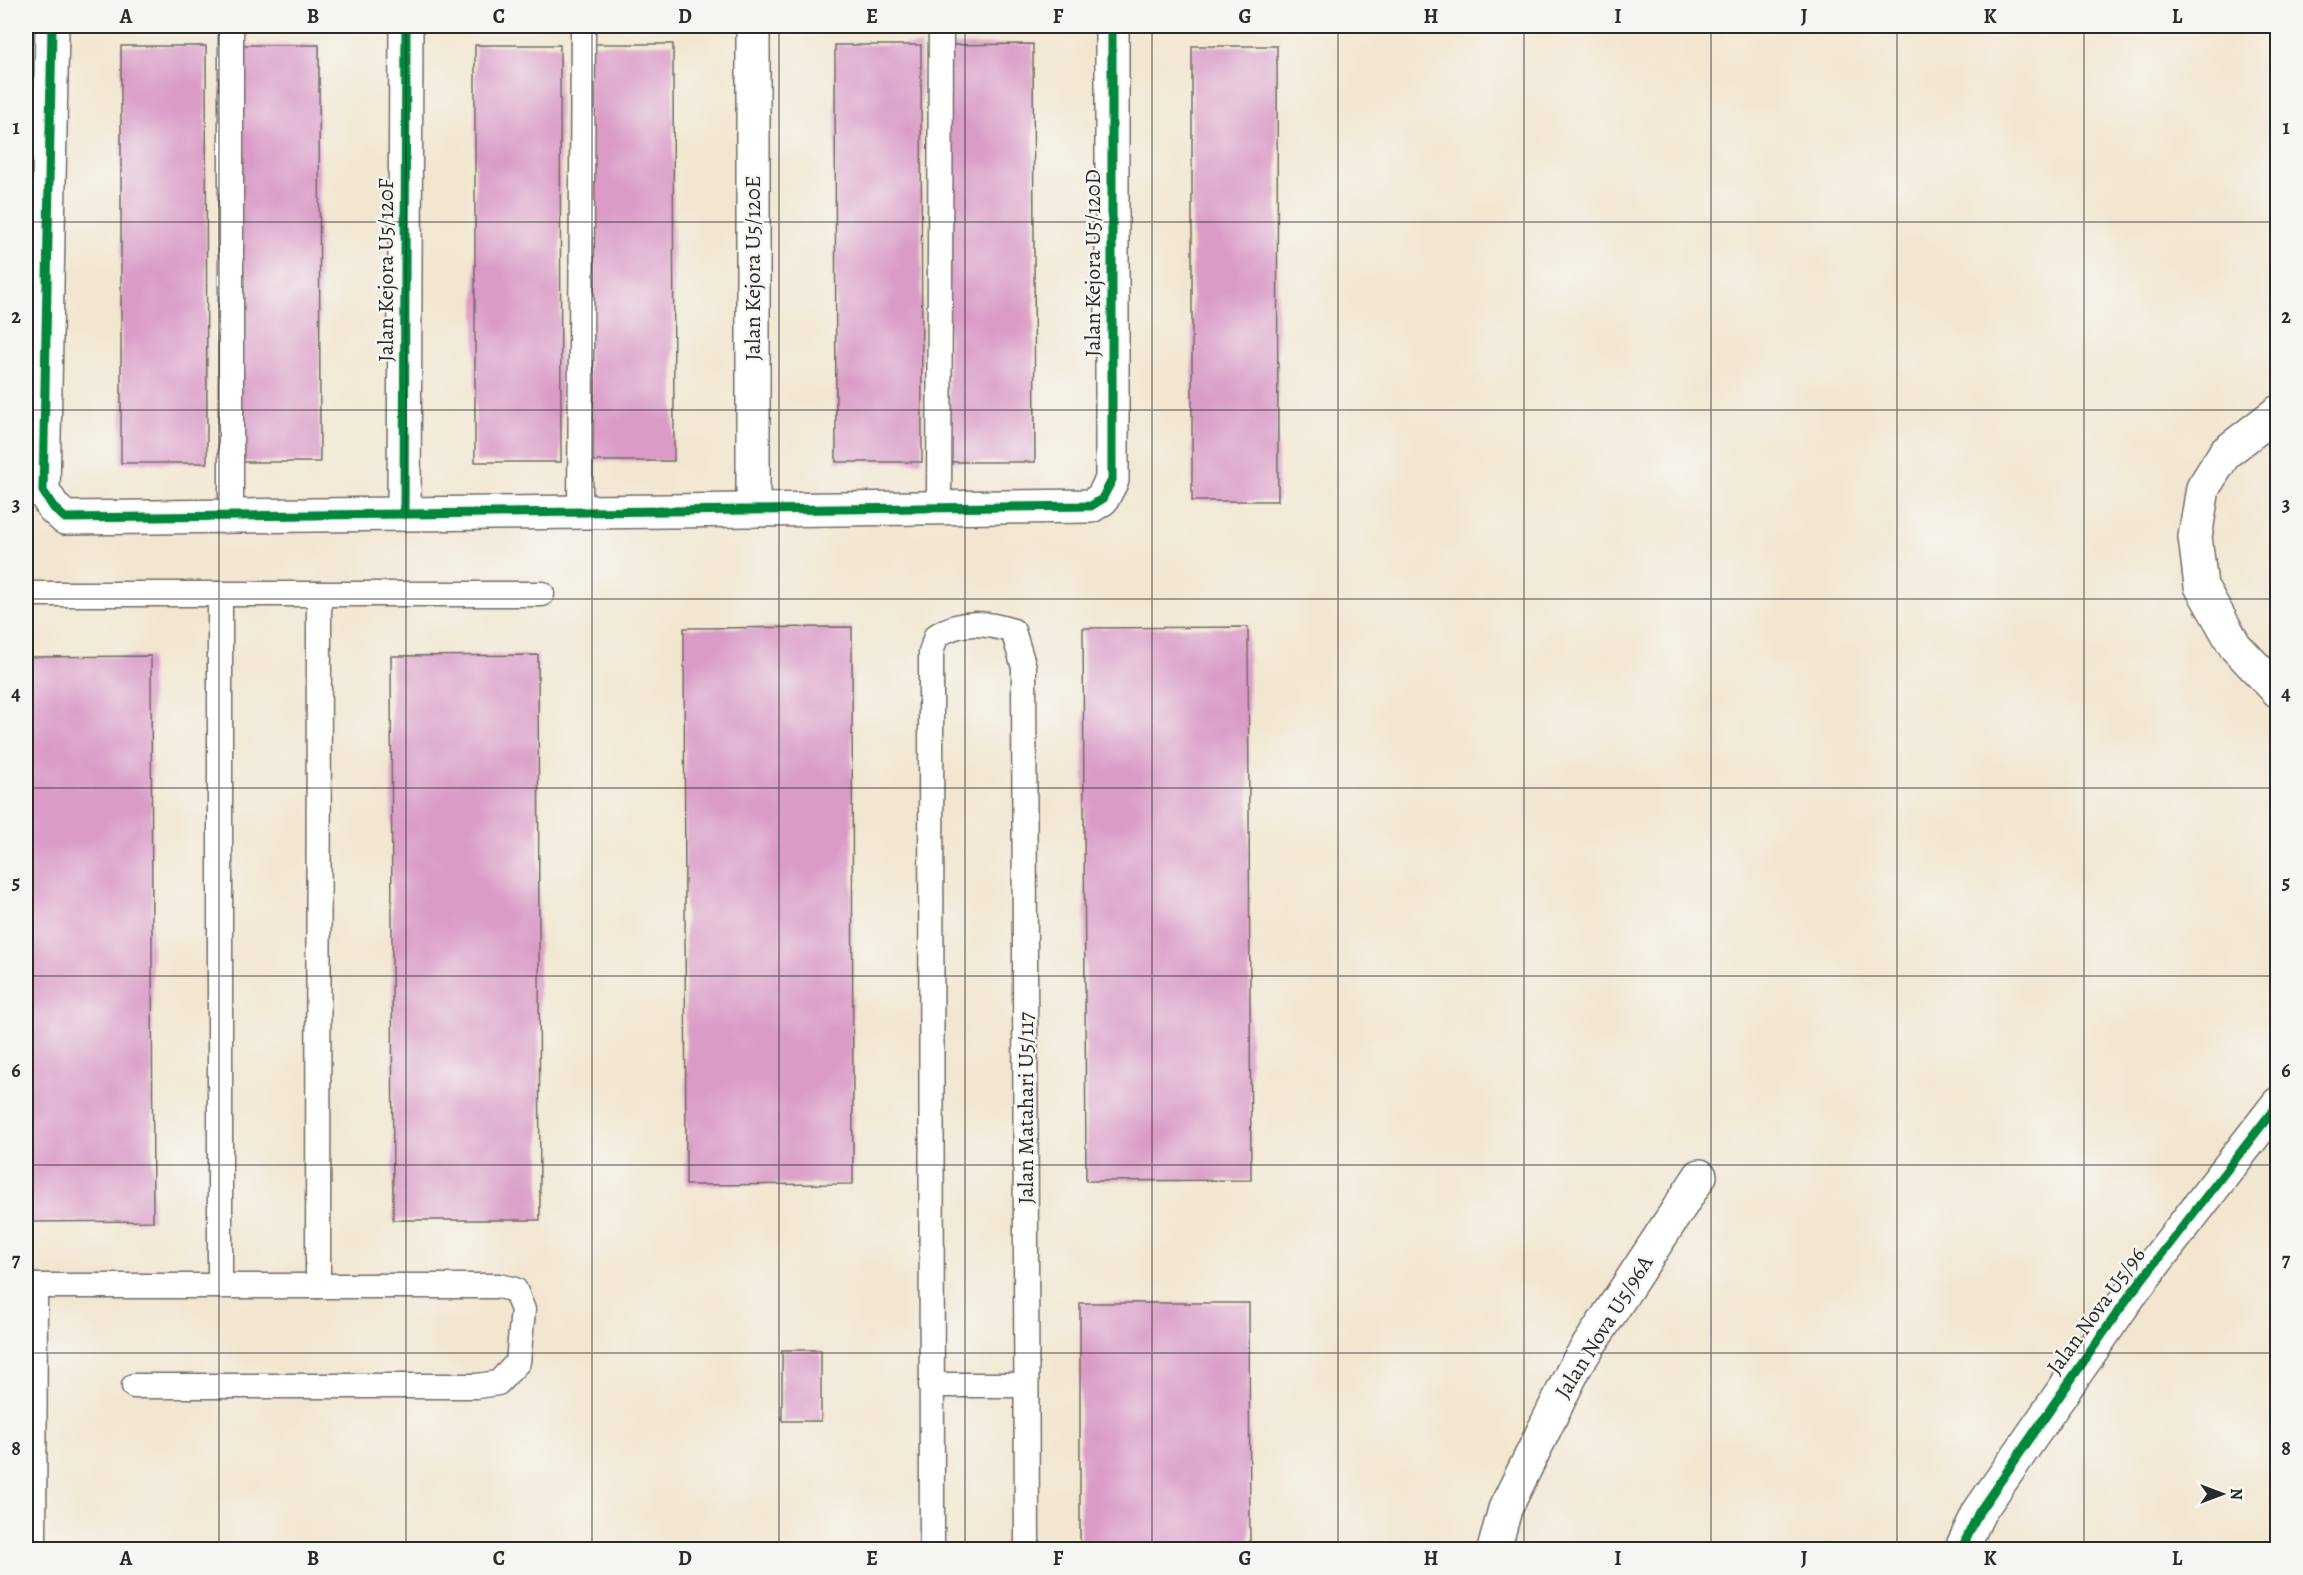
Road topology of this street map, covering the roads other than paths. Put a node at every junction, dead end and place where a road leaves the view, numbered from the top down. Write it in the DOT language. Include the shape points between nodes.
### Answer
graph roads {
  1 [pos="52,26"];
  2 [pos="231,26"];
  3 [pos="406,26"];
  4 [pos="583,26"];
  5 [pos="753,26"];
  6 [pos="941,26"];
  7 [pos="1112,26"];
  8 [pos="36,288"];
  9 [pos="2277,412"];
  10 [pos="939,507"];
  11 [pos="753,510"];
  12 [pos="580,512"];
  13 [pos="404,514"];
  14 [pos="231,516"];
  15 [pos="26,594"];
  16 [pos="220,594"];
  17 [pos="319,594"];
  18 [pos="542,594"];
  19 [pos="2277,692"];
  20 [pos="2277,1104"];
  21 [pos="1700,1176"];
  22 [pos="30,1286"];
  23 [pos="220,1286"];
  24 [pos="318,1286"];
  25 [pos="1026,1384"];
  26 [pos="931,1385"];
  27 [pos="134,1386"];
  28 [pos="34,1550"];
  29 [pos="932,1550"];
  30 [pos="1027,1550"];
  31 [pos="1494,1550"];
  32 [pos="1961,1550"];
  1 -- 8 [label="street"];
  2 -- 14 [label="lane"];
  3 -- 13 [label="street, Jalan Kejora U5/120F"];
  4 -- 12 [label="lane"];
  5 -- 11 [label="street, Jalan Kejora U5/120E"];
  6 -- 10 [label="lane"];
  7 -- 10 [label="street, Jalan Kejora U5/120D" via="1112,480 1102,499 1091,506"];
  8 -- 14 [label="street" via="44,491 54,508 65,518"];
  9 -- 19 [label="street" via="2225,453 2203,488 2195,537 2201,586 2235,646"];
  10 -- 11 [label="street"];
  11 -- 12 [label="street"];
  12 -- 13 [label="street"];
  13 -- 14 [label="street"];
  15 -- 16 [label="lane"];
  16 -- 17 [label="lane"];
  16 -- 23 [label="lane"];
  17 -- 18 [label="lane"];
  17 -- 24 [label="lane"];
  20 -- 32 [label="street, Jalan Nova U5/96" via="2129,1296 1979,1512"];
  21 -- 31 [label="street, Jalan Nova U5/96A" via="1576,1365 1505,1509"];
  22 -- 23 [label="lane"];
  22 -- 28 [label="lane"];
  23 -- 24 [label="lane"];
  24 -- 27 [label="lane" via="499,1286 515,1290 523,1310 518,1362 498,1383 477,1386"];
  25 -- 26 [label="lane"];
  25 -- 26 [label="lane, Jalan Matahari U5/117" via="1024,667 1013,631 985,623 949,627 936,636 931,653"];
  25 -- 30 [label="lane, Jalan Matahari U5/117"];
  26 -- 29 [label="lane"];
}
